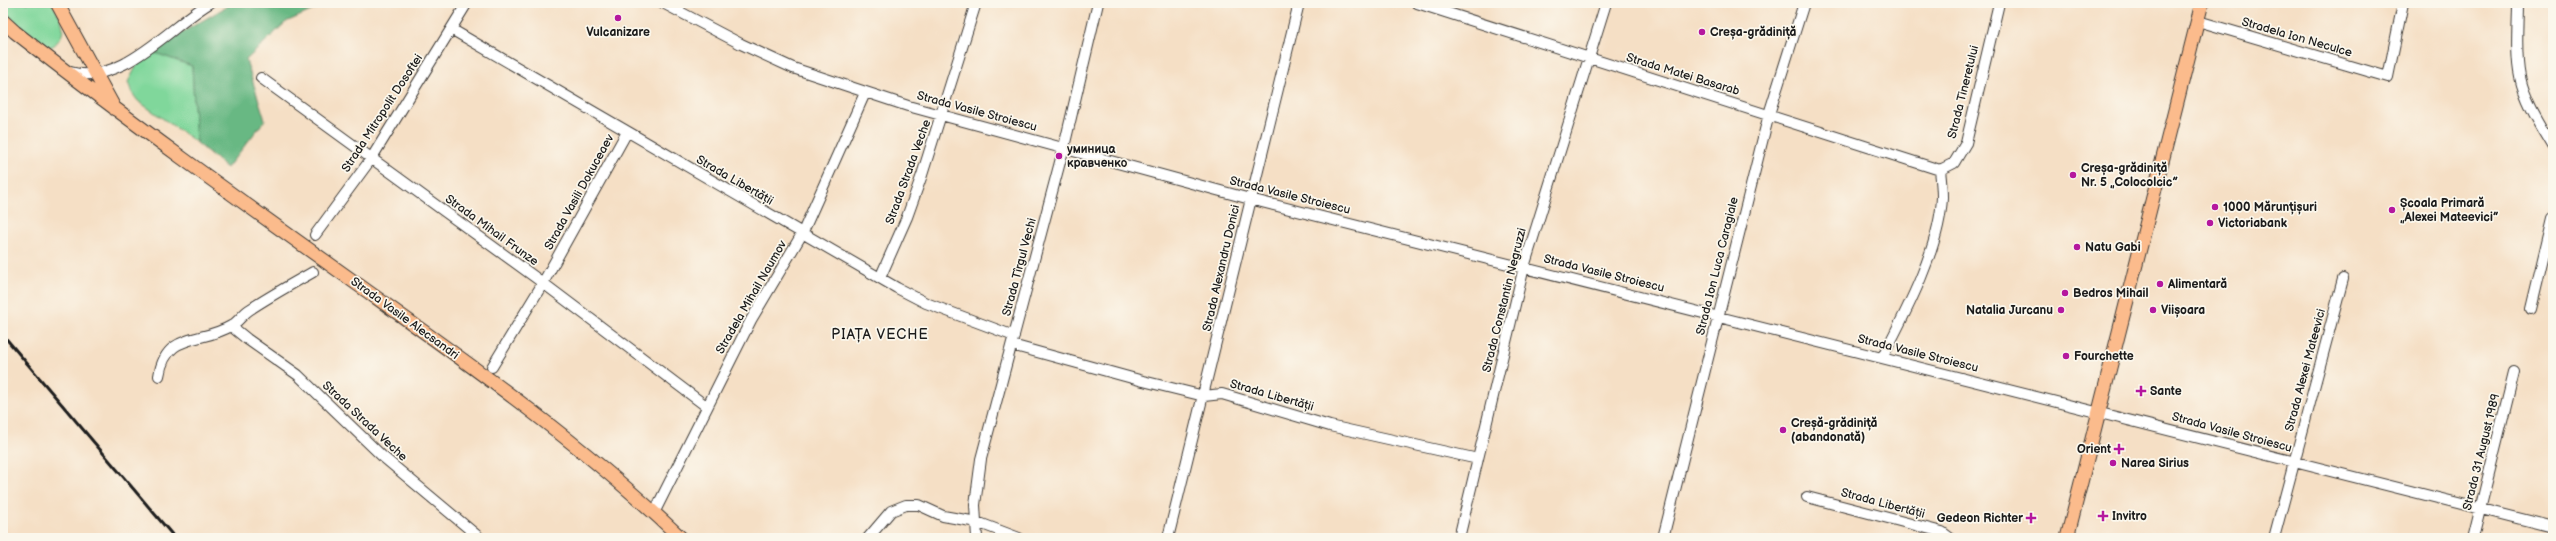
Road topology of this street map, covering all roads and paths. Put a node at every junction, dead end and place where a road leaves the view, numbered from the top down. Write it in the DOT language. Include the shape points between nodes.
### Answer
graph roads {
  1 [pos="57,3"];
  2 [pos="210,3"];
  3 [pos="467,3"];
  4 [pos="663,3"];
  5 [pos="976,3"];
  6 [pos="1098,3"];
  7 [pos="1299,3"];
  8 [pos="1417,3"];
  9 [pos="1606,3"];
  10 [pos="1804,3"];
  11 [pos="1998,3"];
  12 [pos="2202,3"];
  13 [pos="2403,3"];
  14 [pos="2518,3"];
  15 [pos="3,20"];
  16 [pos="2198,21"];
  17 [pos="451,29"];
  18 [pos="1589,59"];
  19 [pos="63,70"];
  20 [pos="98,74"];
  21 [pos="261,78"];
  22 [pos="865,93"];
  23 [pos="117,112"];
  24 [pos="1769,114"];
  25 [pos="942,116"];
  26 [pos="627,132"];
  27 [pos="2553,146"];
  28 [pos="1064,147"];
  29 [pos="371,159"];
  30 [pos="1940,170"];
  31 [pos="1250,199"];
  32 [pos="2553,217"];
  33 [pos="802,234"];
  34 [pos="314,235"];
  35 [pos="1524,267"];
  36 [pos="313,272"];
  37 [pos="880,278"];
  38 [pos="2343,279"];
  39 [pos="543,283"];
  40 [pos="2531,309"];
  41 [pos="1718,315"];
  42 [pos="231,326"];
  43 [pos="1013,341"];
  44 [pos="1882,358"];
  45 [pos="492,367"];
  46 [pos="2514,372"];
  47 [pos="159,376"];
  48 [pos="1204,396"];
  49 [pos="706,406"];
  50 [pos="2099,411"];
  51 [pos="1478,459"];
  52 [pos="2293,461"];
  53 [pos="1807,497"];
  54 [pos="2480,508"];
  55 [pos="655,511"];
  56 [pos="977,522"];
  57 [pos="2553,527"];
  58 [pos="480,538"];
  59 [pos="681,538"];
  60 [pos="868,538"];
  61 [pos="977,538"];
  62 [pos="1019,538"];
  63 [pos="1168,538"];
  64 [pos="1460,538"];
  65 [pos="1663,538"];
  66 [pos="1950,538"];
  67 [pos="2067,538"];
  68 [pos="2274,538"];
  69 [pos="2473,538"];
  1 -- 20 [label="main road"];
  2 -- 20 [label="street" via="128,62"];
  3 -- 17 [label="street, Strada Mitropolit Dosoftei"];
  4 -- 22 [label="street, Strada Vasile Stroiescu" via="793,68"];
  5 -- 25 [label="street, Strada Strada Veche"];
  6 -- 28 [label="street, Strada Tîrgul Vechi"];
  7 -- 31 [label="street, Strada Alexandru Donici"];
  8 -- 18 [label="street, Strada Matei Basarab"];
  9 -- 18 [label="street, Strada Constantin Negruzzi"];
  10 -- 24 [label="street, Strada Ion Luca Caragiale"];
  11 -- 30 [label="street, Strada Tineretului" via="1966,143 1954,164"];
  12 -- 16 [label="main road"];
  13 -- 16 [label="street, Stradela Ion Neculce" via="2388,77"];
  14 -- 27 [label="street" via="2517,51 2520,77 2527,98"];
  15 -- 19 [label="main road, Strada Vasile Alecsandri"];
  16 -- 50 [label="main road"];
  17 -- 26 [label="street, Strada Libertății"];
  17 -- 29 [label="street, Strada Mitropolit Dosoftei"];
  18 -- 24 [label="street, Strada Matei Basarab"];
  18 -- 35 [label="street, Strada Constantin Negruzzi"];
  19 -- 20 [label="street" via="83,76"];
  19 -- 23 [label="main road, Strada Vasile Alecsandri"];
  20 -- 23 [label="main road"];
  21 -- 29 [label="street, Strada Mihail Frunze"];
  22 -- 25 [label="street, Strada Vasile Stroiescu"];
  22 -- 33 [label="street, Stradela Mihail Naumov"];
  23 -- 55 [label="main road, Strada Vasile Alecsandri" via="487,377"];
  24 -- 30 [label="street, Strada Matei Basarab"];
  24 -- 41 [label="street, Strada Ion Luca Caragiale"];
  25 -- 28 [label="street, Strada Vasile Stroiescu"];
  25 -- 37 [label="street, Strada Strada Veche" via="907,217"];
  26 -- 33 [label="street, Strada Libertății"];
  26 -- 39 [label="street, Strada Vasili Dokuceaev"];
  28 -- 31 [label="street, Strada Vasile Stroiescu"];
  28 -- 43 [label="street, Strada Tîrgul Vechi"];
  29 -- 34 [label="street, Strada Mitropolit Dosoftei"];
  29 -- 39 [label="street, Strada Mihail Frunze"];
  30 -- 44 [label="street" via="1942,198 1937,226 1922,272 1902,320"];
  31 -- 35 [label="street, Strada Vasile Stroiescu"];
  31 -- 48 [label="street, Strada Alexandru Donici"];
  32 -- 40 [label="street"];
  33 -- 37 [label="street, Strada Libertății"];
  33 -- 49 [label="street, Stradela Mihail Naumov" via="751,320"];
  35 -- 41 [label="street, Strada Vasile Stroiescu"];
  35 -- 51 [label="street, Strada Constantin Negruzzi"];
  36 -- 42 [label="street" via="249,310"];
  37 -- 43 [label="street, Strada Libertății"];
  38 -- 52 [label="street, Strada Alexei Mateevici"];
  39 -- 45 [label="street, Strada Vasili Dokuceaev"];
  39 -- 49 [label="street, Strada Mihail Frunze"];
  41 -- 44 [label="street, Strada Vasile Stroiescu"];
  41 -- 65 [label="street, Strada Ion Luca Caragiale"];
  42 -- 47 [label="street" via="177,345 161,362"];
  42 -- 58 [label="street, Strada Strada Veche" via="247,340 289,367 382,456"];
  43 -- 48 [label="street, Strada Libertății"];
  43 -- 56 [label="street, Strada Tîrgul Vechi" via="976,482"];
  44 -- 50 [label="street, Strada Vasile Stroiescu"];
  46 -- 54 [label="street, Strada 31 August 1989"];
  48 -- 51 [label="street, Strada Libertății" via="1222,394 1330,426"];
  48 -- 63 [label="street, Strada Alexandru Donici"];
  49 -- 55 [label="street, Stradela Mihail Naumov" via="684,456"];
  50 -- 52 [label="street, Strada Vasile Stroiescu"];
  50 -- 67 [label="main road"];
  51 -- 64 [label="street, Strada Constantin Negruzzi"];
  52 -- 54 [label="street, Strada Vasile Stroiescu"];
  52 -- 68 [label="street, Strada Alexei Mateevici"];
  53 -- 66 [label="street, Strada Libertății" via="1942,532"];
  54 -- 57 [label="street, Strada Vasile Stroiescu"];
  54 -- 69 [label="street, Strada 31 August 1989"];
  55 -- 59 [label="main road, Strada Vasile Alecsandri"];
  56 -- 60 [label="street" via="943,516 920,505 898,507 884,518"];
  56 -- 61 [label="street, Strada Tîrgul Vechi"];
  56 -- 62 [label="street"];
}
